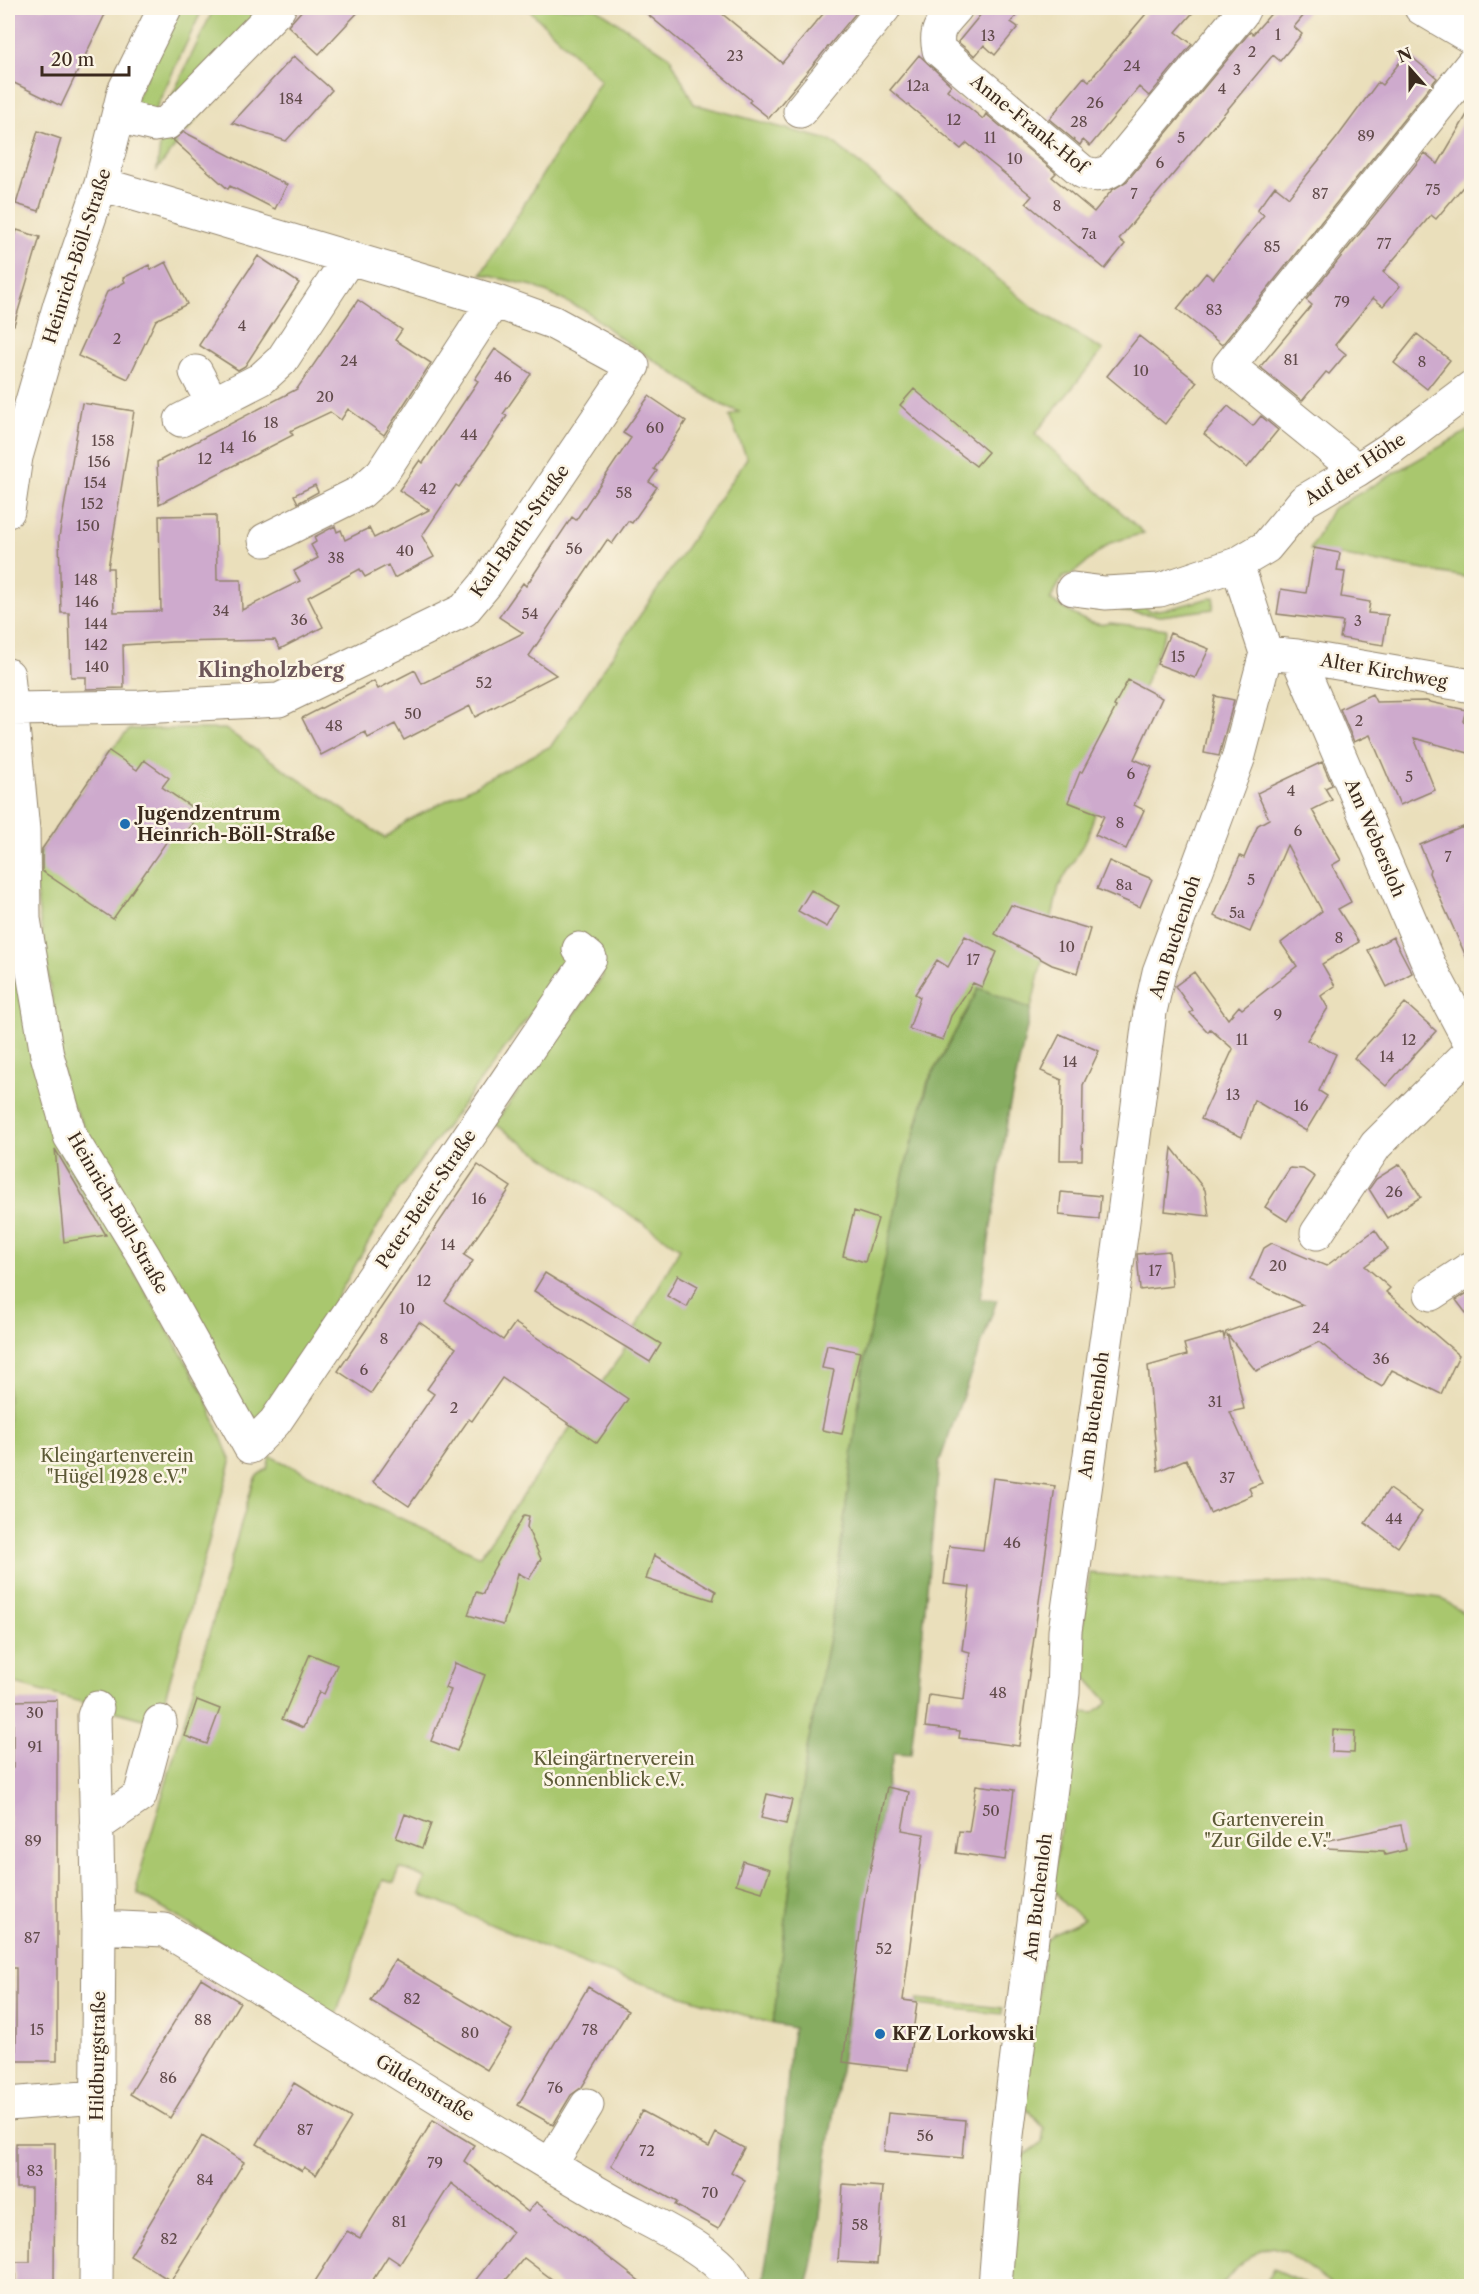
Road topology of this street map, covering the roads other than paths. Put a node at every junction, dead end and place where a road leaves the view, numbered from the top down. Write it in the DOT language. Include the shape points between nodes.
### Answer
graph roads {
  1 [pos="165,8"];
  2 [pos="279,8"];
  3 [pos="884,8"];
  4 [pos="956,8"];
  5 [pos="1244,8"];
  6 [pos="1438,12"];
  7 [pos="1472,38"];
  8 [pos="1472,64"];
  9 [pos="800,111"];
  10 [pos="118,116"];
  11 [pos="101,184"];
  12 [pos="349,258"];
  13 [pos="494,301"];
  14 [pos="196,372"];
  15 [pos="1472,387"];
  16 [pos="213,404"];
  17 [pos="181,420"];
  18 [pos="1348,463"];
  19 [pos="8,511"];
  20 [pos="265,540"];
  21 [pos="1238,564"];
  22 [pos="1073,589"];
  23 [pos="1282,654"];
  24 [pos="8,675"];
  25 [pos="1472,686"];
  26 [pos="12,709"];
  27 [pos="579,949"];
  28 [pos="1472,1048"];
  29 [pos="1317,1233"];
  30 [pos="1472,1270"];
  31 [pos="1431,1294"];
  32 [pos="250,1447"];
  33 [pos="97,1708"];
  34 [pos="160,1722"];
  35 [pos="96,1826"];
  36 [pos="99,1927"];
  37 [pos="97,2097"];
  38 [pos="8,2104"];
  39 [pos="587,2105"];
  40 [pos="550,2164"];
  41 [pos="96,2286"];
  42 [pos="734,2286"];
  43 [pos="994,2286"];
  1 -- 10 [label="street, Heinrich-Böll-Straße" via="124,91"];
  2 -- 10 [label="street" via="167,123 153,125"];
  3 -- 9 [label="street"];
  4 -- 5 [label="street, Anne-Frank-Hof" via="940,26 936,36 939,50 1083,172 1094,175 1113,169"];
  6 -- 7 [label="street"];
  8 -- 18 [label="street" via="1229,366"];
  10 -- 11 [label="street, Heinrich-Böll-Straße"];
  11 -- 12 [label="street, Karl-Barth-Straße"];
  11 -- 19 [label="street, Heinrich-Böll-Straße" via="39,375 16,457"];
  12 -- 13 [label="street, Karl-Barth-Straße"];
  12 -- 16 [label="street" via="282,360 261,379"];
  13 -- 20 [label="street" via="382,473 361,492"];
  13 -- 26 [label="street, Karl-Barth-Straße" via="552,322 633,366 485,585 464,610 279,700"];
  14 -- 16 [label="street"];
  15 -- 18 [label="street, Auf der Höhe"];
  16 -- 17 [label="street"];
  18 -- 21 [label="street, Auf der Höhe" via="1304,501 1266,547"];
  21 -- 22 [label="street, Auf der Höhe" via="1160,590 1105,593"];
  21 -- 23 [label="street"];
  23 -- 25 [label="street, Alter Kirchweg"];
  23 -- 28 [label="street, Am Webersloh"];
  23 -- 43 [label="street, Am Buchenloh" via="1238,759 1159,972 1150,1012 1066,1620 1063,1693 1007,2135"];
  24 -- 26 [label="street, Heinrich-Böll-Straße"];
  26 -- 32 [label="street, Heinrich-Böll-Straße" via="23,830 24,919 47,1055 70,1136 145,1258"];
  27 -- 32 [label="street, Peter-Beier-Straße" via="590,958 275,1422"];
  28 -- 29 [label="street, Am Webersloh" via="1376,1144"];
  30 -- 31 [label="street"];
  33 -- 35 [label="street, Hildburgstraße"];
  34 -- 35 [label="street" via="140,1796"];
  35 -- 36 [label="street, Hildburgstraße"];
  36 -- 37 [label="street, Hildburgstraße"];
  36 -- 40 [label="street, Gildenstraße" via="165,1930"];
  37 -- 38 [label="street"];
  37 -- 41 [label="street, Hildburgstraße"];
  39 -- 40 [label="street"];
  40 -- 42 [label="street, Gildenstraße" via="712,2257 731,2277"];
}
